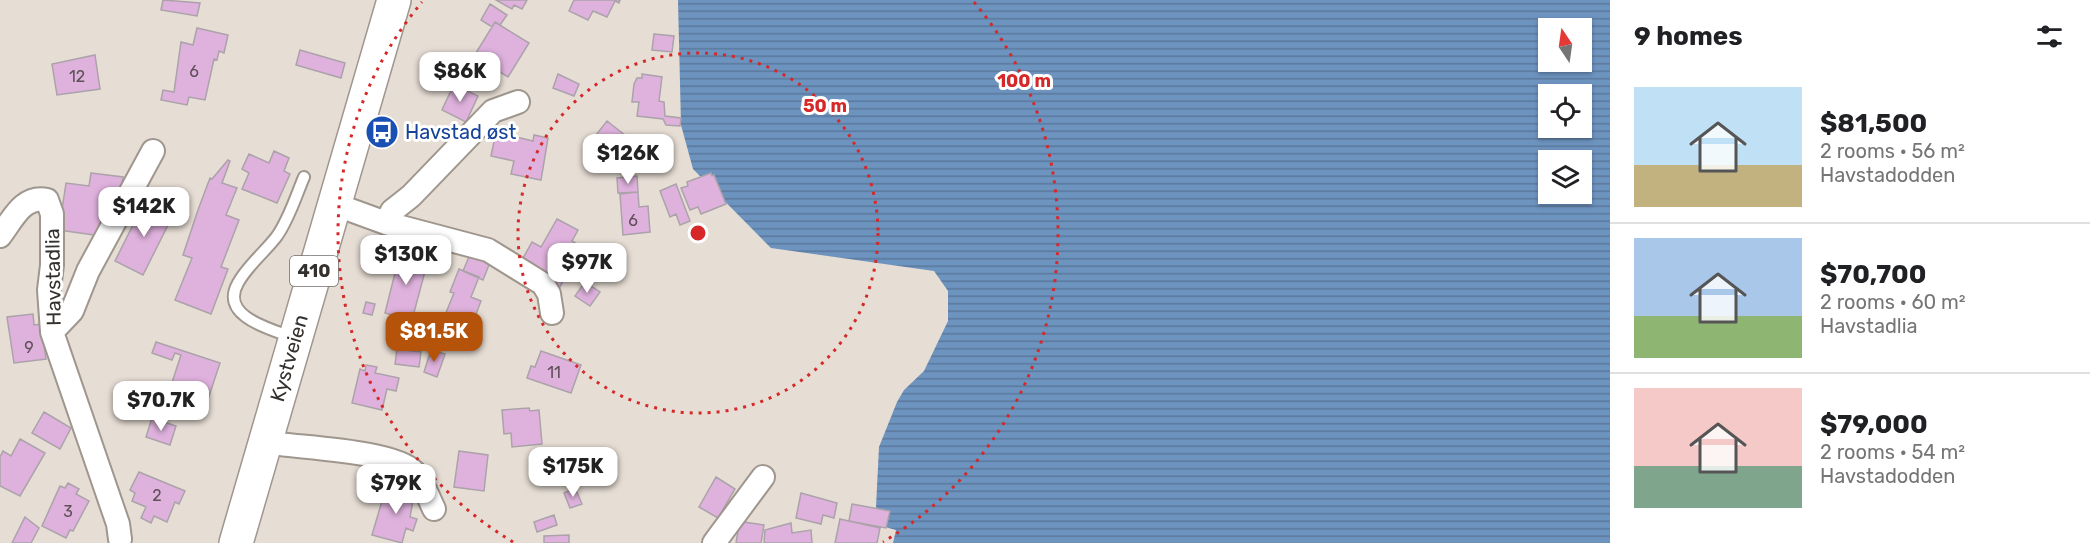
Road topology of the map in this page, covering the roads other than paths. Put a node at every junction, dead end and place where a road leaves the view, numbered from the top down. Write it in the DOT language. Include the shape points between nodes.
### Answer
graph roads {
  1 [pos="394,0"];
  2 [pos="518,102"];
  3 [pos="153,151"];
  4 [pos="304,177"];
  5 [pos="334,204"];
  6 [pos="386,223"];
  7 [pos="0,236"];
  8 [pos="552,313"];
  9 [pos="52,332"];
  10 [pos="295,338"];
  11 [pos="265,442"];
  12 [pos="763,477"];
  13 [pos="434,509"];
  14 [pos="120,542"];
  15 [pos="236,543"];
  16 [pos="714,543"];
  1 -- 5 [label="main road, Kystveien / 410"];
  2 -- 6 [label="street" via="493,111 392,211"];
  3 -- 9 [label="street" via="88,271 72,310"];
  4 -- 10 [label="lane" via="278,235 237,284 235,302 240,313 254,322"];
  5 -- 6 [label="street"];
  5 -- 10 [label="main road, Kystveien / 410"];
  6 -- 8 [label="street" via="488,250 543,284"];
  7 -- 9 [label="street, Havstadlia" via="24,204 36,198 47,200 52,214"];
  9 -- 14 [label="street, Havstadlia" via="118,524"];
  10 -- 11 [label="main road, Kystveien / 410"];
  11 -- 13 [label="street" via="353,451 408,466 416,473"];
  11 -- 15 [label="main road, Kystveien / 410"];
  12 -- 16 [label="street"];
}
